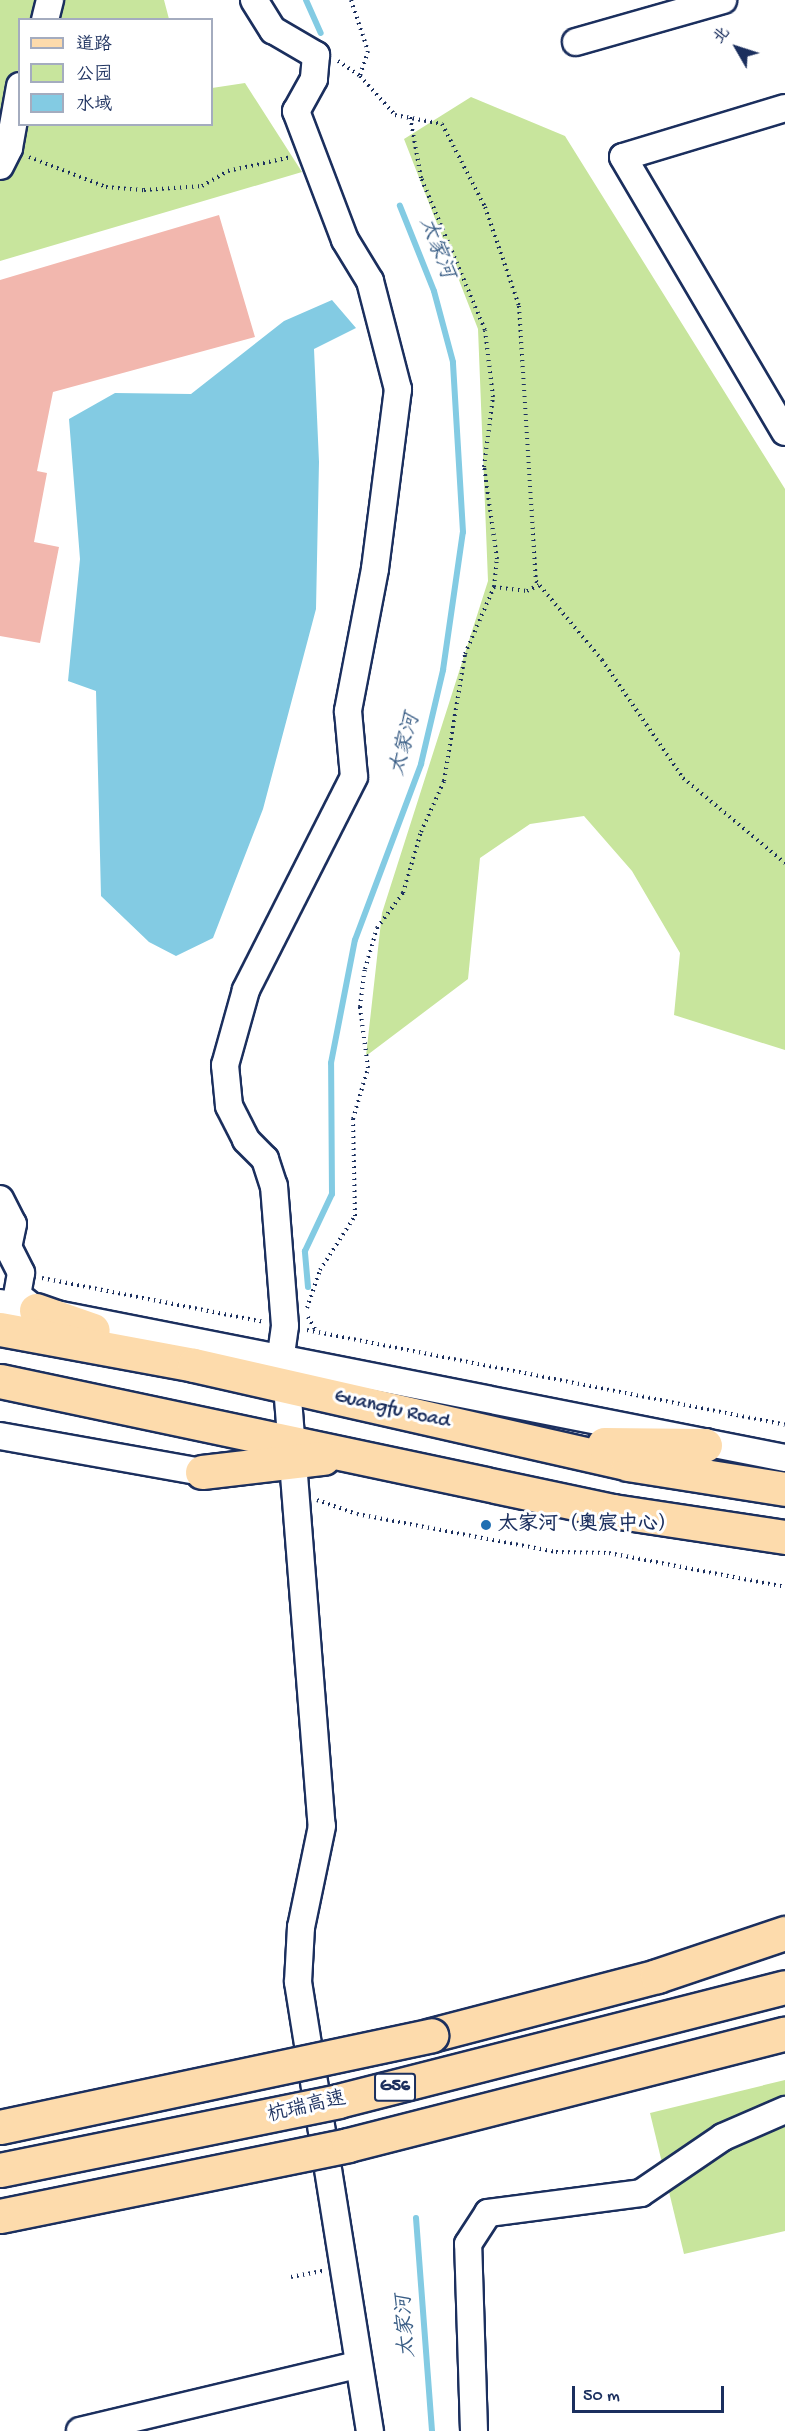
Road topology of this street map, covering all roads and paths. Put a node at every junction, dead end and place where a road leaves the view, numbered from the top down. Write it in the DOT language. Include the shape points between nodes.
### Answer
graph roads {
  1 [pos="50,0"];
  2 [pos="254,0"];
  3 [pos="351,0"];
  4 [pos="723,0"];
  5 [pos="46,18"];
  6 [pos="576,42"];
  7 [pos="316,55"];
  8 [pos="360,76"];
  9 [pos="18,95"];
  10 [pos="785,108"];
  11 [pos="410,116"];
  12 [pos="311,151"];
  13 [pos="5,157"];
  14 [pos="785,432"];
  15 [pos="539,585"];
  16 [pos="494,587"];
  17 [pos="785,863"];
  18 [pos="0,1199"];
  19 [pos="21,1273"];
  20 [pos="0,1303"];
  21 [pos="36,1310"];
  22 [pos="285,1326"];
  23 [pos="0,1329"];
  24 [pos="316,1331"];
  25 [pos="194,1365"];
  26 [pos="284,1371"];
  27 [pos="0,1381"];
  28 [pos="785,1425"];
  29 [pos="0,1436"];
  30 [pos="705,1445"];
  31 [pos="557,1448"];
  32 [pos="294,1452"];
  33 [pos="785,1458"];
  34 [pos="202,1472"];
  35 [pos="785,1489"];
  36 [pos="300,1495"];
  37 [pos="785,1538"];
  38 [pos="785,1587"];
  39 [pos="785,1933"];
  40 [pos="785,1987"];
  41 [pos="785,2034"];
  42 [pos="785,2110"];
  43 [pos="0,2127"];
  44 [pos="0,2170"];
  45 [pos="0,2216"];
  46 [pos="342,2267"];
  47 [pos="291,2277"];
  48 [pos="358,2365"];
  49 [pos="80,2431"];
  50 [pos="370,2431"];
  51 [pos="474,2431"];
  1 -- 5 [label="street"];
  2 -- 7 [label="street" via="273,30"];
  3 -- 8 [label="path" via="368,51"];
  4 -- 6 [label="street"];
  7 -- 8 [label="path" via="347,64"];
  7 -- 12 [label="street" via="314,79 296,111"];
  8 -- 11 [label="path" via="376,100 395,115"];
  9 -- 13 [label="street"];
  10 -- 14 [label="street" via="623,157"];
  11 -- 15 [label="path" via="431,118 449,134 485,207 519,306 531,540"];
  11 -- 16 [label="path" via="421,178 484,330 493,397 484,467 496,529"];
  12 -- 13 [label="path" via="228,171 202,186 144,190 71,177"];
  12 -- 22 [label="street" via="345,240 370,281 394,369 398,416 348,711 354,777 246,990 225,1065 229,1106 246,1140 265,1159 274,1186"];
  15 -- 16 [label="path" via="527,591"];
  15 -- 17 [label="path" via="602,660 683,778"];
  16 -- 24 [label="path" via="465,654 444,781 421,832 403,893 377,928 365,969 360,1007 368,1068 353,1119 354,1216 320,1270 305,1314"];
  18 -- 19 [label="street" via="12,1218 8,1247"];
  19 -- 21 [label="street" via="17,1295"];
  19 -- 22 [label="path"];
  20 -- 21 [label="street"];
  21 -- 25 [label="main road"];
  21 -- 26 [label="street"];
  22 -- 24 [label="path"];
  22 -- 26 [label="street"];
  23 -- 25 [label="main road, Guangfu Road"];
  24 -- 28 [label="path"];
  25 -- 26 [label="main road, Guangfu Road"];
  26 -- 30 [label="street"];
  26 -- 31 [label="main road, Guangfu Road"];
  26 -- 32 [label="street"];
  27 -- 32 [label="main road"];
  29 -- 34 [label="street"];
  30 -- 31 [label="main road"];
  30 -- 33 [label="street"];
  31 -- 35 [label="main road, Guangfu Road"];
  32 -- 34 [label="main road"];
  32 -- 36 [label="street"];
  32 -- 37 [label="main road" via="351,1454 613,1510"];
  36 -- 38 [label="path" via="357,1514 497,1541 556,1552 609,1553"];
  36 -- 46 [label="street" via="322,1826 301,1927 298,1982"];
  39 -- 43 [label="main road, bridge" via="657,1976 431,2035"];
  40 -- 44 [label="main road, 杭瑞高速 / G56, bridge" via="338,2101"];
  41 -- 45 [label="main road, G56, bridge" via="348,2145"];
  42 -- 51 [label="street" via="723,2137 642,2193 488,2212 468,2244"];
  46 -- 47 [label="path"];
  46 -- 48 [label="street"];
  48 -- 49 [label="street"];
  48 -- 50 [label="street"];
}
